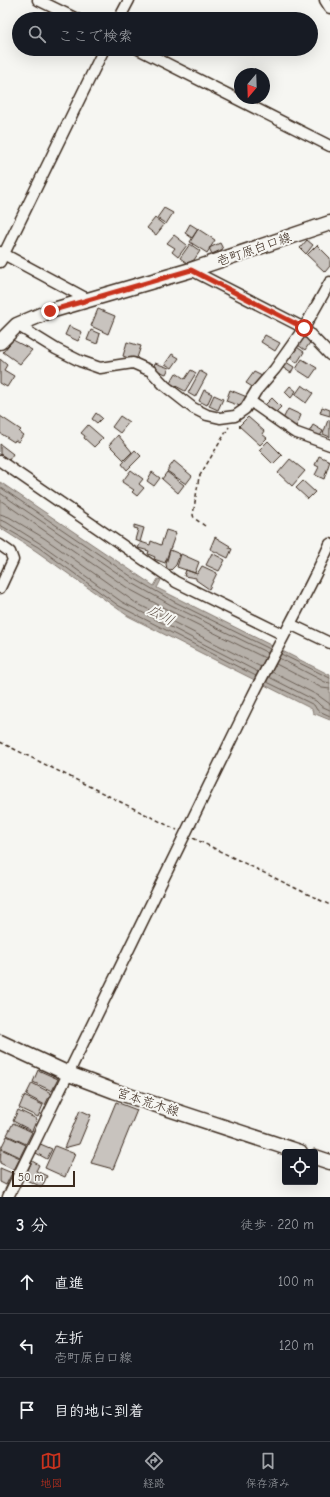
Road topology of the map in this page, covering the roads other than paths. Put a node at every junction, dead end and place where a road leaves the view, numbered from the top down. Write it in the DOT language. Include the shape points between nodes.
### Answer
graph roads {
  1 [pos="38,0"];
  2 [pos="129,0"];
  3 [pos="325,0"];
  4 [pos="330,8"];
  5 [pos="63,12"];
  6 [pos="123,12"];
  7 [pos="101,56"];
  8 [pos="152,56"];
  9 [pos="330,146"];
  10 [pos="330,223"];
  11 [pos="1,256"];
  12 [pos="191,270"];
  13 [pos="330,282"];
  14 [pos="89,300"];
  15 [pos="17,325"];
  16 [pos="304,328"];
  17 [pos="0,342"];
  18 [pos="330,355"];
  19 [pos="250,401"];
  20 [pos="330,445"];
  21 [pos="0,461"];
  22 [pos="330,544"];
  23 [pos="0,545"];
  24 [pos="0,588"];
  25 [pos="290,624"];
  26 [pos="282,638"];
  27 [pos="330,643"];
  28 [pos="0,1042"];
  29 [pos="69,1074"];
  30 [pos="291,1149"];
  31 [pos="318,1158"];
  32 [pos="330,1162"];
  33 [pos="8,1197"];
  1 -- 5 [label="street"];
  2 -- 6 [label="street"];
  3 -- 4 [label="street"];
  7 -- 11 [label="street"];
  8 -- 9 [label="street"];
  10 -- 12 [label="main road, 壱町原白口線"];
  11 -- 14 [label="street"];
  12 -- 14 [label="main road, 壱町原白口線"];
  12 -- 16 [label="street"];
  13 -- 16 [label="street"];
  14 -- 15 [label="main road, 壱町原白口線" via="50,311"];
  15 -- 17 [label="main road, 壱町原白口線"];
  15 -- 19 [label="street" via="56,349 100,368 134,364 151,371 165,386 193,408 207,415 220,418 235,416 245,409"];
  16 -- 18 [label="street"];
  16 -- 19 [label="street"];
  19 -- 20 [label="street" via="294,432"];
  21 -- 26 [label="street" via="176,582"];
  22 -- 25 [label="street"];
  23 -- 24 [label="street" via="10,552 13,560"];
  25 -- 26 [label="street"];
  25 -- 27 [label="street"];
  26 -- 29 [label="street"];
  28 -- 29 [label="main road, 宮本荒木線"];
  29 -- 30 [label="main road, 宮本荒木線" via="121,1094"];
  29 -- 33 [label="street"];
  31 -- 32 [label="main road"];
}
